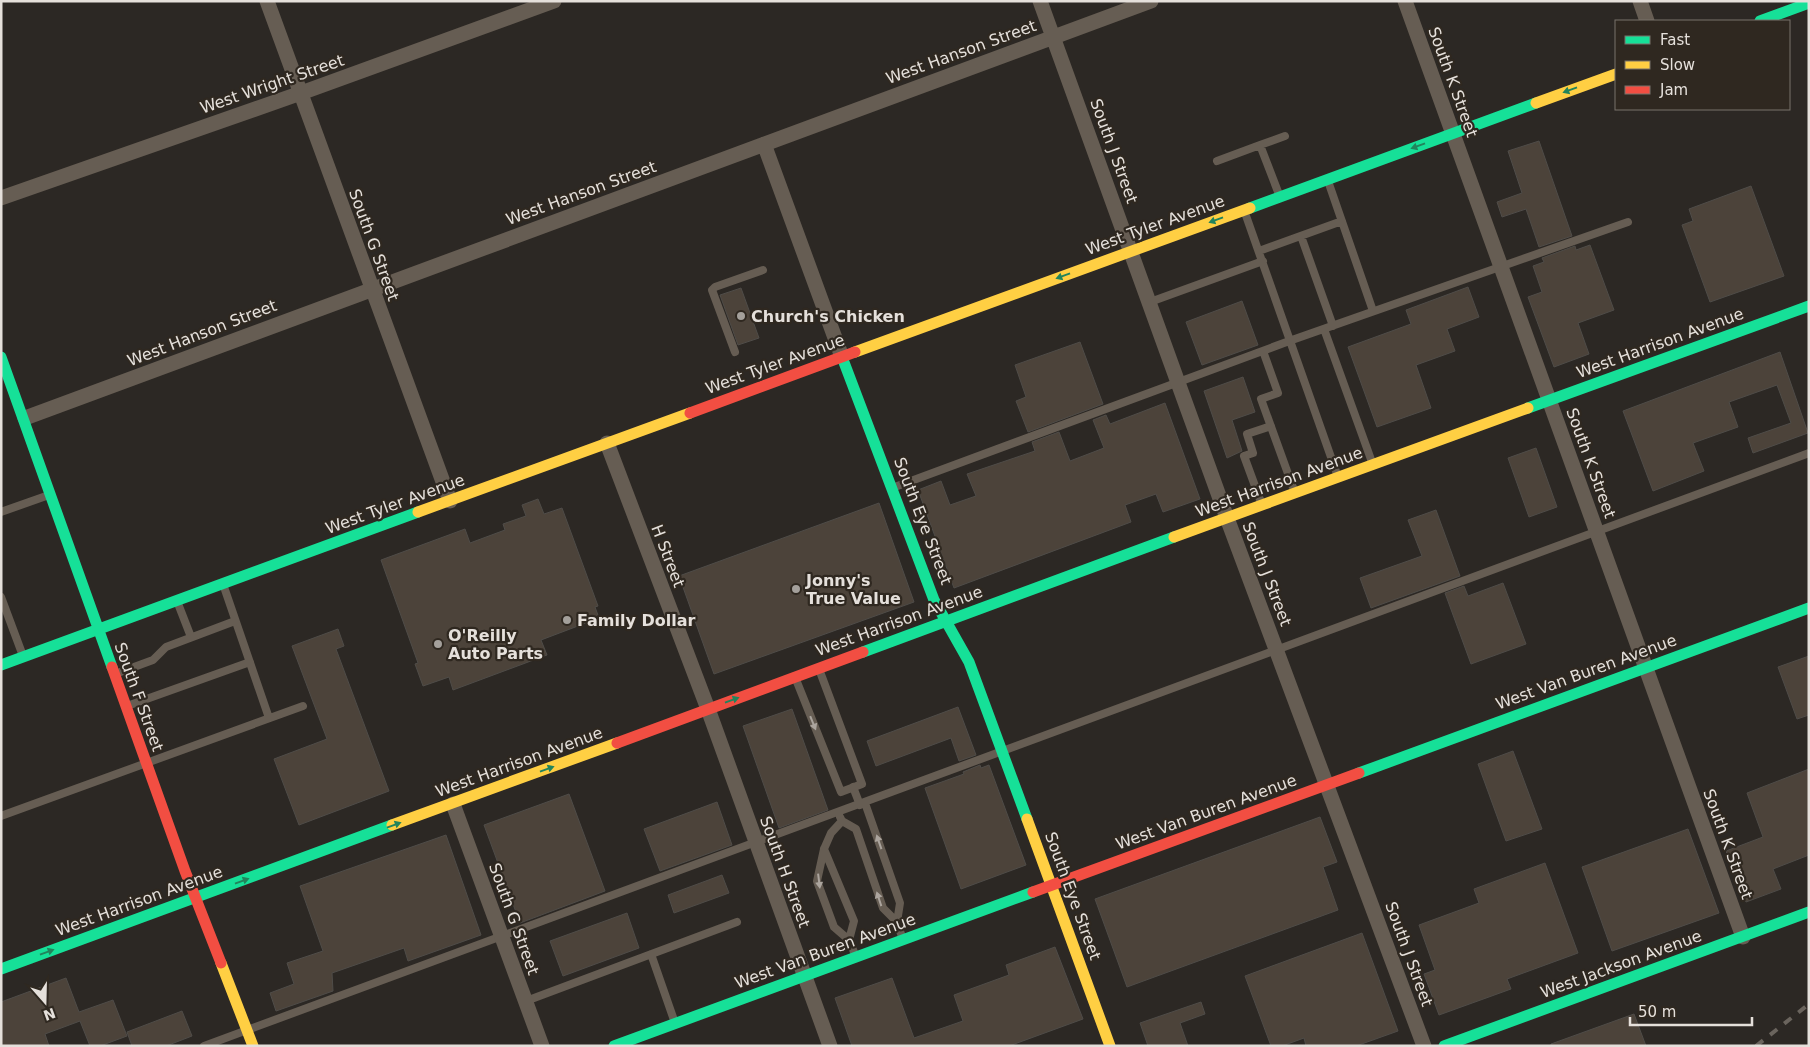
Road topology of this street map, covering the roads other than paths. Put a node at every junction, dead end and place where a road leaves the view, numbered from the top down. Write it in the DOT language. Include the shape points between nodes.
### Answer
graph roads {
  1 [pos="268,1"];
  2 [pos="554,1"];
  3 [pos="1040,1"];
  4 [pos="1151,1"];
  5 [pos="1405,1"];
  6 [pos="1640,1"];
  7 [pos="1809,3"];
  8 [pos="1647,20"];
  9 [pos="1763,20"];
  10 [pos="1053,37"];
  11 [pos="1615,74"];
  12 [pos="301,93"];
  13 [pos="1454,133"];
  14 [pos="1285,136"];
  15 [pos="764,144"];
  16 [pos="1260,145"];
  17 [pos="1217,160"];
  18 [pos="1328,179"];
  19 [pos="1280,197"];
  20 [pos="1,198"];
  21 [pos="1244,210"];
  22 [pos="1342,222"];
  23 [pos="1628,222"];
  24 [pos="1301,236"];
  25 [pos="1132,251"];
  26 [pos="1259,251"];
  27 [pos="1263,261"];
  28 [pos="1502,268"];
  29 [pos="763,270"];
  30 [pos="371,289"];
  31 [pos="1150,302"];
  32 [pos="1809,306"];
  33 [pos="1373,312"];
  34 [pos="1333,326"];
  35 [pos="1324,329"];
  36 [pos="1292,340"];
  37 [pos="1263,351"];
  38 [pos="735,352"];
  39 [pos="842,357"];
  40 [pos="2,360"];
  41 [pos="1179,382"];
  42 [pos="1550,400"];
  43 [pos="25,418"];
  44 [pos="1271,426"];
  45 [pos="607,443"];
  46 [pos="1809,453"];
  47 [pos="1373,465"];
  48 [pos="1338,477"];
  49 [pos="891,488"];
  50 [pos="1295,493"];
  51 [pos="51,494"];
  52 [pos="450,501"];
  53 [pos="1262,505"];
  54 [pos="1,512"];
  55 [pos="1227,518"];
  56 [pos="1597,530"];
  57 [pos="223,584"];
  58 [pos="1,597"];
  59 [pos="177,601"];
  60 [pos="1809,608"];
  61 [pos="236,620"];
  62 [pos="948,621"];
  63 [pos="97,629"];
  64 [pos="191,637"];
  65 [pos="1277,650"];
  66 [pos="23,656"];
  67 [pos="250,662"];
  68 [pos="1,665"];
  69 [pos="819,668"];
  70 [pos="1646,668"];
  71 [pos="113,674"];
  72 [pos="795,677"];
  73 [pos="125,706"];
  74 [pos="303,706"];
  75 [pos="708,709"];
  76 [pos="269,718"];
  77 [pos="1002,752"];
  78 [pos="145,762"];
  79 [pos="1328,784"];
  80 [pos="853,787"];
  81 [pos="453,804"];
  82 [pos="862,804"];
  83 [pos="839,812"];
  84 [pos="1,816"];
  85 [pos="842,821"];
  86 [pos="756,843"];
  87 [pos="824,848"];
  88 [pos="1050,886"];
  89 [pos="196,897"];
  90 [pos="1809,912"];
  91 [pos="737,922"];
  92 [pos="897,922"];
  93 [pos="502,937"];
  94 [pos="1742,937"];
  95 [pos="849,940"];
  96 [pos="903,940"];
  97 [pos="651,954"];
  98 [pos="856,957"];
  99 [pos="1,969"];
  100 [pos="805,976"];
  101 [pos="526,1001"];
  102 [pos="674,1024"];
  103 [pos="248,1031"];
  104 [pos="204,1046"];
  105 [pos="253,1046"];
  106 [pos="542,1046"];
  107 [pos="614,1046"];
  108 [pos="830,1046"];
  109 [pos="1110,1046"];
  110 [pos="1424,1046"];
  111 [pos="1444,1046"];
  1 -- 12 [label="street, South G Street"];
  2 -- 12 [label="street, West Wright Street"];
  3 -- 10 [label="street, South J Street"];
  4 -- 10 [label="street, West Hanson Street"];
  5 -- 13 [label="street, South K Street"];
  6 -- 8 [label="street"];
  7 -- 9 [label="main road"];
  10 -- 15 [label="street, West Hanson Street"];
  10 -- 25 [label="street, South J Street"];
  11 -- 13 [label="main road, West Tyler Avenue, one-way"];
  12 -- 20 [label="street, West Wright Street"];
  12 -- 30 [label="street, South G Street"];
  13 -- 18 [label="main road, West Tyler Avenue, one-way"];
  13 -- 28 [label="street, South K Street"];
  14 -- 16 [label="lane"];
  15 -- 30 [label="street, West Hanson Street"];
  15 -- 39 [label="street, South Eye Street"];
  16 -- 17 [label="lane"];
  16 -- 19 [label="lane"];
  18 -- 19 [label="main road, West Tyler Avenue"];
  18 -- 22 [label="lane"];
  19 -- 21 [label="main road, West Tyler Avenue"];
  21 -- 25 [label="main road, West Tyler Avenue, one-way"];
  21 -- 26 [label="lane"];
  22 -- 24 [label="lane"];
  22 -- 33 [label="lane"];
  23 -- 28 [label="lane"];
  24 -- 26 [label="lane"];
  24 -- 34 [label="lane"];
  25 -- 31 [label="street, South J Street"];
  25 -- 39 [label="main road, West Tyler Avenue, one-way"];
  26 -- 27 [label="lane"];
  27 -- 31 [label="lane"];
  27 -- 36 [label="lane"];
  28 -- 33 [label="lane"];
  28 -- 42 [label="street, South K Street"];
  29 -- 38 [label="lane" via="715,286 712,290"];
  30 -- 43 [label="street, West Hanson Street"];
  30 -- 52 [label="street, South G Street"];
  31 -- 41 [label="street, South J Street"];
  32 -- 42 [label="main road, West Harrison Avenue"];
  33 -- 34 [label="lane"];
  34 -- 35 [label="lane"];
  35 -- 36 [label="lane"];
  35 -- 47 [label="lane"];
  36 -- 37 [label="lane"];
  36 -- 48 [label="lane"];
  37 -- 41 [label="lane"];
  37 -- 44 [label="lane" via="1278,393 1261,399"];
  39 -- 45 [label="main road, West Tyler Avenue"];
  39 -- 49 [label="main road, South Eye Street"];
  40 -- 43 [label="main road, South F Street"];
  41 -- 49 [label="lane"];
  41 -- 55 [label="street, South J Street"];
  42 -- 47 [label="main road, West Harrison Avenue"];
  42 -- 56 [label="street, South K Street"];
  43 -- 51 [label="main road, South F Street"];
  44 -- 50 [label="lane"];
  44 -- 53 [label="lane" via="1246,434 1253,453 1244,456"];
  45 -- 52 [label="main road, West Tyler Avenue"];
  45 -- 75 [label="street, H Street"];
  46 -- 56 [label="lane"];
  47 -- 48 [label="main road, West Harrison Avenue"];
  48 -- 50 [label="main road, West Harrison Avenue"];
  49 -- 62 [label="main road, South Eye Street" via="934,600"];
  50 -- 53 [label="main road, West Harrison Avenue"];
  51 -- 54 [label="lane"];
  51 -- 63 [label="main road, South F Street"];
  52 -- 57 [label="main road, West Tyler Avenue"];
  53 -- 55 [label="main road, West Harrison Avenue"];
  55 -- 62 [label="main road, West Harrison Avenue"];
  55 -- 65 [label="street, South J Street"];
  56 -- 65 [label="lane"];
  56 -- 70 [label="street, South K Street"];
  57 -- 59 [label="main road, West Tyler Avenue"];
  57 -- 61 [label="lane"];
  58 -- 66 [label="lane"];
  59 -- 63 [label="main road, West Tyler Avenue"];
  59 -- 64 [label="lane"];
  60 -- 70 [label="main road, West Van Buren Avenue"];
  61 -- 64 [label="lane"];
  61 -- 67 [label="lane"];
  62 -- 69 [label="main road, West Harrison Avenue"];
  62 -- 77 [label="main road, South Eye Street" via="969,662"];
  63 -- 66 [label="main road, West Tyler Avenue"];
  63 -- 71 [label="main road, South F Street"];
  64 -- 71 [label="lane" via="166,646 153,660"];
  65 -- 77 [label="lane"];
  65 -- 79 [label="street, South J Street"];
  66 -- 68 [label="main road, West Tyler Avenue"];
  67 -- 73 [label="lane"];
  67 -- 76 [label="lane"];
  69 -- 72 [label="main road, West Harrison Avenue"];
  69 -- 80 [label="lane" via="862,784"];
  70 -- 79 [label="main road, West Van Buren Avenue"];
  70 -- 94 [label="street, South K Street"];
  71 -- 73 [label="main road, South F Street"];
  75 -- 72 [label="main road, West Harrison Avenue, one-way"];
  72 -- 80 [label="lane, one-way" via="841,792"];
  73 -- 78 [label="main road, South F Street"];
  74 -- 76 [label="lane"];
  81 -- 75 [label="main road, West Harrison Avenue, one-way"];
  75 -- 86 [label="street, South H Street"];
  76 -- 78 [label="lane"];
  77 -- 82 [label="lane"];
  77 -- 88 [label="main road, South Eye Street"];
  78 -- 84 [label="lane"];
  78 -- 89 [label="main road, South F Street"];
  79 -- 88 [label="main road, West Van Buren Avenue"];
  79 -- 110 [label="street, South J Street"];
  80 -- 82 [label="lane"];
  89 -- 81 [label="main road, West Harrison Avenue, one-way"];
  81 -- 93 [label="street, South G Street"];
  82 -- 83 [label="lane"];
  92 -- 82 [label="lane, one-way" via="900,903"];
  83 -- 85 [label="lane"];
  83 -- 86 [label="lane"];
  85 -- 87 [label="lane"];
  92 -- 85 [label="lane, one-way" via="883,908 856,829"];
  86 -- 93 [label="lane"];
  86 -- 100 [label="street, South H Street"];
  87 -- 95 [label="lane" via="854,921"];
  87 -- 95 [label="lane, one-way" via="817,881 834,927"];
  88 -- 96 [label="main road, West Van Buren Avenue"];
  88 -- 109 [label="main road, South Eye Street"];
  99 -- 89 [label="main road, West Harrison Avenue, one-way"];
  89 -- 103 [label="main road, South F Street"];
  90 -- 94 [label="main road, West Jackson Avenue"];
  91 -- 97 [label="lane"];
  92 -- 96 [label="lane"];
  93 -- 101 [label="street, South G Street"];
  93 -- 103 [label="lane"];
  94 -- 111 [label="main road, West Jackson Avenue"];
  95 -- 98 [label="lane"];
  96 -- 98 [label="main road, West Van Buren Avenue"];
  97 -- 101 [label="lane"];
  97 -- 102 [label="lane"];
  98 -- 100 [label="main road, West Van Buren Avenue"];
  100 -- 102 [label="main road, West Van Buren Avenue"];
  100 -- 108 [label="street, South H Street"];
  101 -- 106 [label="street, South G Street"];
  102 -- 107 [label="main road, West Van Buren Avenue"];
  103 -- 104 [label="lane"];
  103 -- 105 [label="main road, South F Street"];
}
